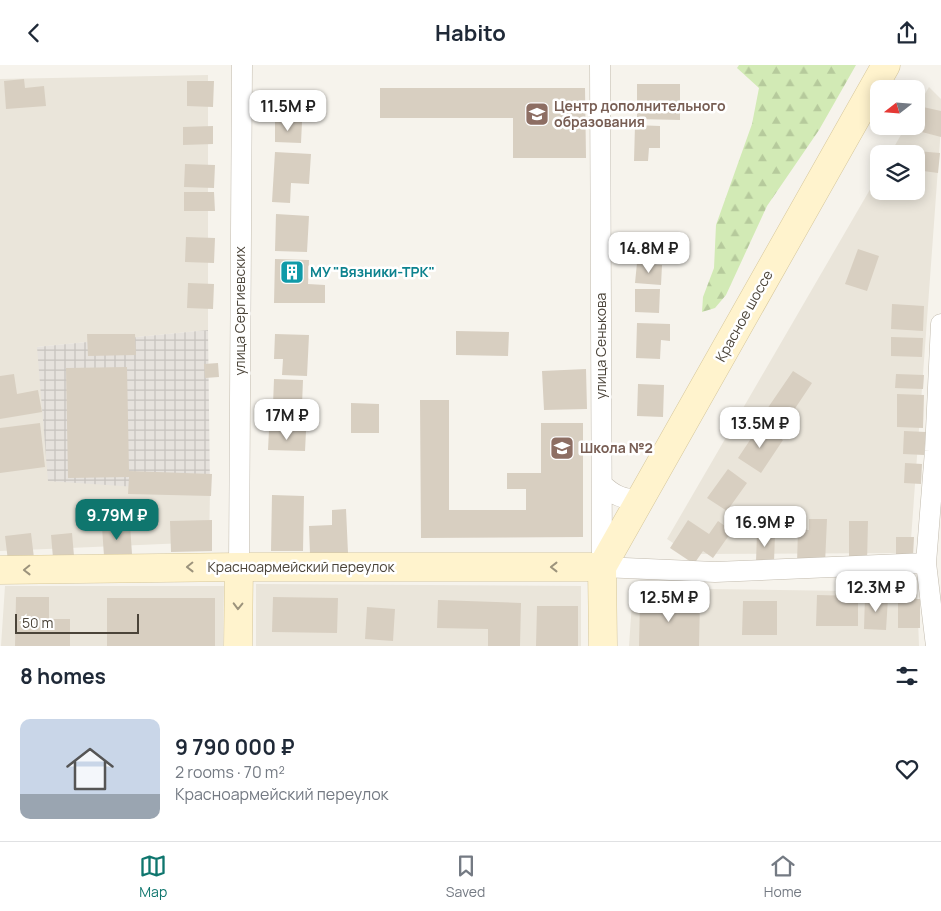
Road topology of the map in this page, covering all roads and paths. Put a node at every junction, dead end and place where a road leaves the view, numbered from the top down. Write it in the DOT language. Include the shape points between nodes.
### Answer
graph roads {
  1 [pos="242,65"];
  2 [pos="600,65"];
  3 [pos="886,65"];
  4 [pos="941,324"];
  5 [pos="602,484"];
  6 [pos="640,501"];
  7 [pos="926,563"];
  8 [pos="239,567"];
  9 [pos="602,567"];
  10 [pos="0,570"];
  11 [pos="238,646"];
  12 [pos="603,646"];
  13 [pos="936,646"];
  1 -- 8 [label="street, улица Сергиевских"];
  2 -- 5 [label="street, улица Сенькова"];
  3 -- 6 [label="street, Красное шоссе"];
  4 -- 7 [label="street"];
  5 -- 6 [label="street" via="622,499"];
  5 -- 9 [label="street, улица Сенькова"];
  6 -- 9 [label="street, Красное шоссе"];
  7 -- 9 [label="street" via="715,572"];
  7 -- 13 [label="street"];
  9 -- 8 [label="street, Красноармейский переулок, one-way"];
  8 -- 10 [label="street, Красноармейский переулок, one-way"];
  8 -- 11 [label="street, улица Сергиевских, one-way"];
  9 -- 12 [label="street"];
}
